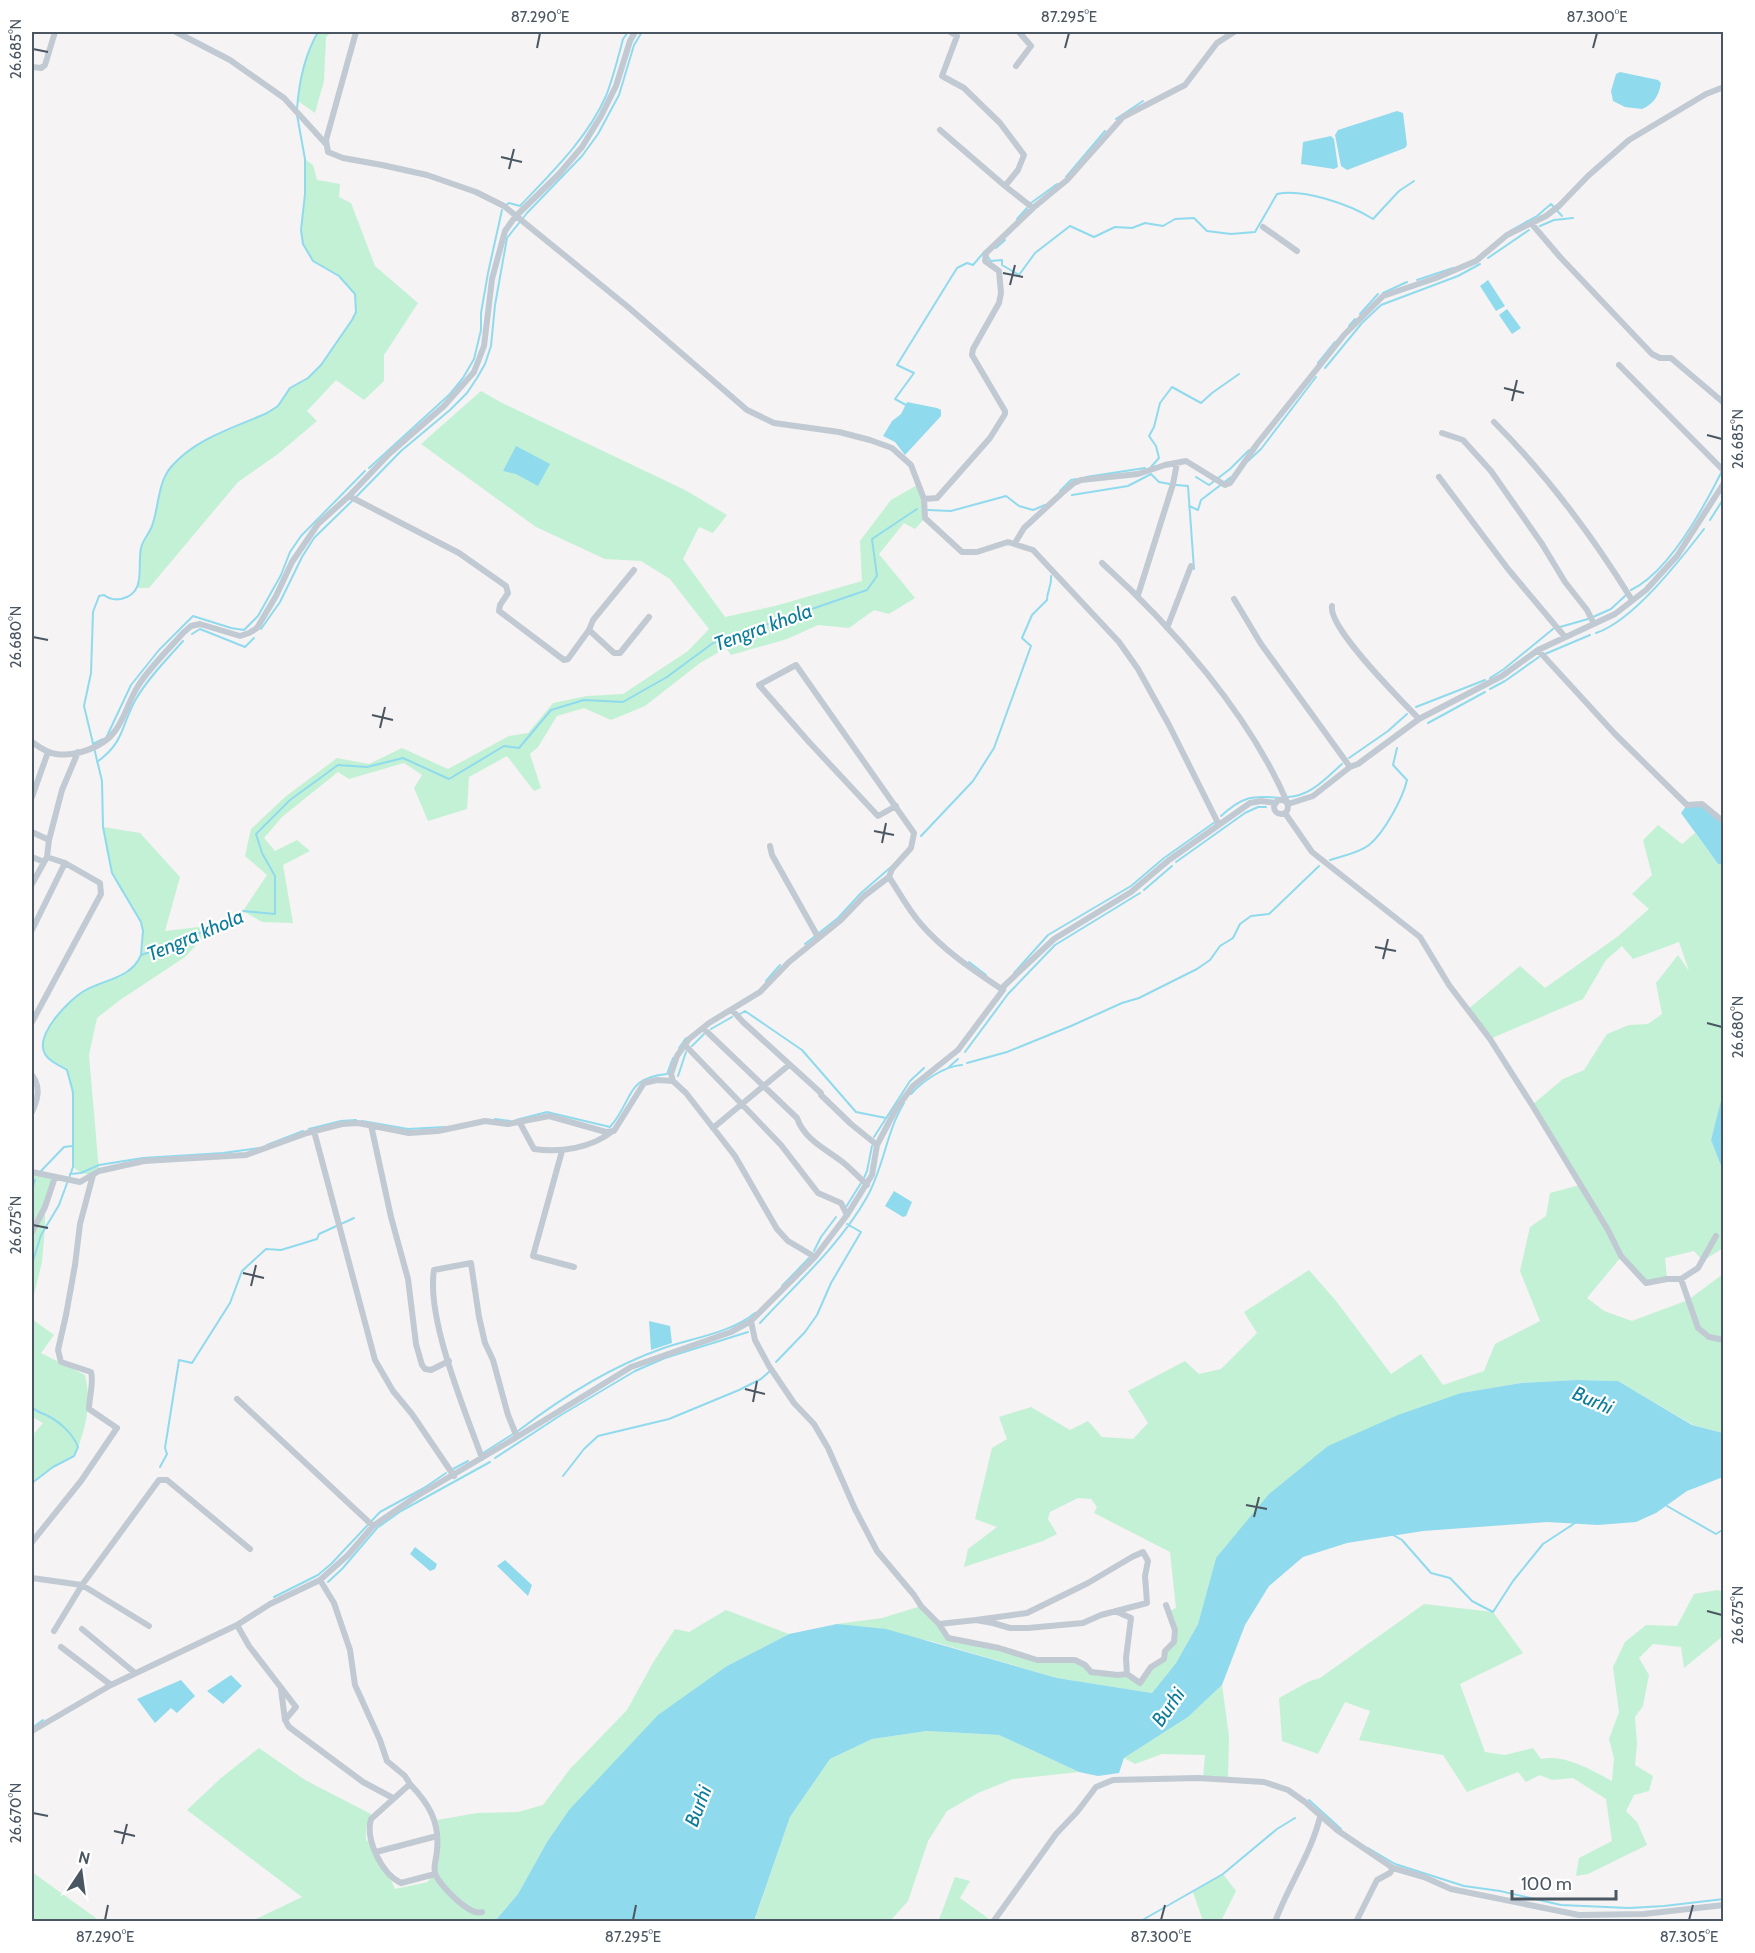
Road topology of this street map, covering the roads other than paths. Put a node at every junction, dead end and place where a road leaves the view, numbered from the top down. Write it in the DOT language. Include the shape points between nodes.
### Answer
graph roads {
  1 [pos="45,32"];
  2 [pos="176,32"];
  3 [pos="356,32"];
  4 [pos="635,32"];
  5 [pos="950,32"];
  6 [pos="1019,32"];
  7 [pos="1233,32"];
  8 [pos="55,33"];
  9 [pos="1016,66"];
  10 [pos="32,67"];
  11 [pos="1724,87"];
  12 [pos="940,130"];
  13 [pos="326,144"];
  14 [pos="1005,186"];
  15 [pos="1033,208"];
  16 [pos="515,217"];
  17 [pos="1531,223"];
  18 [pos="1263,227"];
  19 [pos="1297,250"];
  20 [pos="1619,365"];
  21 [pos="1724,403"];
  22 [pos="1494,422"];
  23 [pos="1442,434"];
  24 [pos="1177,464"];
  25 [pos="1724,471"];
  26 [pos="1439,477"];
  27 [pos="1724,483"];
  28 [pos="350,496"];
  29 [pos="924,499"];
  30 [pos="1015,543"];
  31 [pos="1102,563"];
  32 [pos="1191,566"];
  33 [pos="634,570"];
  34 [pos="1138,595"];
  35 [pos="1234,598"];
  36 [pos="1632,600"];
  37 [pos="1332,606"];
  38 [pos="649,617"];
  39 [pos="1594,624"];
  40 [pos="1167,628"];
  41 [pos="590,630"];
  42 [pos="1564,638"];
  43 [pos="1538,650"];
  44 [pos="1419,719"];
  45 [pos="32,742"];
  46 [pos="48,752"];
  47 [pos="78,752"];
  48 [pos="1350,767"];
  49 [pos="32,797"];
  50 [pos="1276,802"];
  51 [pos="1287,803"];
  52 [pos="896,806"];
  53 [pos="1285,813"];
  54 [pos="1724,822"];
  55 [pos="1219,825"];
  56 [pos="32,832"];
  57 [pos="49,840"];
  58 [pos="770,846"];
  59 [pos="32,857"];
  60 [pos="46,859"];
  61 [pos="65,863"];
  62 [pos="889,877"];
  63 [pos="32,884"];
  64 [pos="32,930"];
  65 [pos="818,937"];
  66 [pos="1003,990"];
  67 [pos="732,1010"];
  68 [pos="32,1022"];
  69 [pos="703,1028"];
  70 [pos="685,1045"];
  71 [pos="789,1065"];
  72 [pos="32,1075"];
  73 [pos="673,1081"];
  74 [pos="764,1086"];
  75 [pos="742,1106"];
  76 [pos="32,1112"];
  77 [pos="520,1123"];
  78 [pos="371,1125"];
  79 [pos="713,1128"];
  80 [pos="314,1131"];
  81 [pos="614,1131"];
  82 [pos="878,1145"];
  83 [pos="562,1151"];
  84 [pos="32,1172"];
  85 [pos="93,1175"];
  86 [pos="55,1177"];
  87 [pos="867,1185"];
  88 [pos="847,1215"];
  89 [pos="32,1232"];
  90 [pos="1716,1236"];
  91 [pos="815,1257"];
  92 [pos="574,1267"];
  93 [pos="1681,1279"];
  94 [pos="751,1321"];
  95 [pos="1724,1340"];
  96 [pos="449,1361"];
  97 [pos="237,1399"];
  98 [pos="517,1437"];
  99 [pos="482,1458"];
  100 [pos="454,1476"];
  101 [pos="371,1524"];
  102 [pos="32,1542"];
  103 [pos="250,1549"];
  104 [pos="32,1578"];
  105 [pos="320,1580"];
  106 [pos="82,1585"];
  107 [pos="1166,1605"];
  108 [pos="1115,1611"];
  109 [pos="976,1620"];
  110 [pos="939,1624"];
  111 [pos="237,1625"];
  112 [pos="149,1626"];
  113 [pos="82,1629"];
  114 [pos="54,1631"];
  115 [pos="61,1647"];
  116 [pos="135,1673"];
  117 [pos="1127,1674"];
  118 [pos="111,1686"];
  119 [pos="281,1689"];
  120 [pos="285,1720"];
  121 [pos="32,1731"];
  122 [pos="410,1784"];
  123 [pos="393,1798"];
  124 [pos="1320,1817"];
  125 [pos="437,1836"];
  126 [pos="376,1852"];
  127 [pos="1393,1868"];
  128 [pos="435,1874"];
  129 [pos="1724,1905"];
  130 [pos="482,1912"];
  131 [pos="993,1922"];
  132 [pos="1275,1922"];
  133 [pos="1356,1922"];
  1 -- 8 [label="street"];
  2 -- 13 [label="street" via="230,60 290,103"];
  3 -- 13 [label="street"];
  4 -- 16 [label="street" via="616,86 582,147"];
  5 -- 14 [label="street" via="957,36 942,76 964,88 1000,123 1024,155"];
  6 -- 9 [label="street" via="1031,46"];
  7 -- 15 [label="street" via="1217,43 1185,85 1123,117 1066,180"];
  8 -- 10 [label="street" via="45,65"];
  11 -- 17 [label="street" via="1629,140 1559,206"];
  12 -- 14 [label="street"];
  13 -- 16 [label="street" via="328,152 336,156 427,175 466,188 504,206"];
  14 -- 15 [label="street"];
  15 -- 29 [label="street" via="985,257 999,271 1001,293 972,356 1005,411 1004,418 937,498"];
  16 -- 28 [label="street" via="505,231 492,279 484,346 474,372"];
  16 -- 29 [label="street" via="628,307 747,410 774,423 839,432 892,448 911,465"];
  17 -- 21 [label="street" via="1652,354 1671,358"];
  17 -- 24 [label="street" via="1508,235 1476,261 1383,296 1337,343 1230,483 1217,482 1186,461"];
  18 -- 19 [label="street"];
  20 -- 25 [label="street"];
  22 -- 36 [label="street" via="1550,483"];
  23 -- 39 [label="street" via="1464,440 1491,471"];
  24 -- 30 [label="street" via="1074,483 1024,528"];
  24 -- 34 [label="street"];
  26 -- 42 [label="street"];
  27 -- 36 [label="street" via="1677,556"];
  28 -- 41 [label="street" via="459,553 506,586 508,593 498,611 564,660"];
  28 -- 47 [label="street" via="318,524 257,628 240,636 206,625 192,626 140,683 109,738"];
  29 -- 30 [label="street" via="925,518 962,552"];
  30 -- 55 [label="street" via="1033,550 1119,642 1165,717"];
  31 -- 34 [label="street"];
  32 -- 40 [label="street"];
  33 -- 41 [label="street" via="593,620"];
  34 -- 40 [label="street"];
  35 -- 48 [label="street" via="1261,644"];
  36 -- 39 [label="street"];
  37 -- 44 [label="street" via="1331,613 1345,638"];
  38 -- 41 [label="street" via="617,654"];
  39 -- 42 [label="street"];
  40 -- 51 [label="street" via="1241,722"];
  42 -- 43 [label="street"];
  43 -- 44 [label="street" via="1502,676"];
  43 -- 54 [label="street" via="1687,806 1702,804"];
  44 -- 48 [label="street"];
  45 -- 46 [label="street"];
  46 -- 47 [label="street"];
  46 -- 49 [label="street"];
  47 -- 57 [label="street" via="62,790"];
  48 -- 51 [label="street" via="1313,796"];
  50 -- 51 [label="street"];
  50 -- 53 [label="street" via="1275,811"];
  50 -- 55 [label="street" via="1250,803"];
  51 -- 53 [label="street"];
  52 -- 52 [label="street" via="796,665 759,685 878,816"];
  52 -- 62 [label="street" via="914,833 911,848"];
  53 -- 93 [label="street" via="1312,852 1420,937 1532,1105 1621,1256 1646,1283"];
  55 -- 66 [label="street" via="1124,897 1054,939"];
  56 -- 57 [label="street"];
  57 -- 60 [label="street"];
  58 -- 65 [label="street"];
  59 -- 60 [label="street"];
  60 -- 61 [label="street"];
  60 -- 63 [label="street"];
  61 -- 64 [label="street"];
  61 -- 68 [label="street" via="100,883 102,890"];
  62 -- 65 [label="street"];
  62 -- 66 [label="street" via="934,937"];
  65 -- 67 [label="street" via="760,992"];
  66 -- 82 [label="street" via="958,1050 912,1086"];
  67 -- 69 [label="street"];
  67 -- 71 [label="street"];
  69 -- 70 [label="street"];
  69 -- 74 [label="street"];
  70 -- 73 [label="street" via="671,1074"];
  70 -- 75 [label="street"];
  71 -- 74 [label="street"];
  71 -- 82 [label="street"];
  72 -- 76 [label="street" via="38,1092"];
  73 -- 79 [label="street"];
  73 -- 81 [label="street" via="644,1083"];
  74 -- 75 [label="street"];
  74 -- 87 [label="street" via="797,1118 807,1135"];
  75 -- 79 [label="street"];
  75 -- 88 [label="street" via="781,1145 818,1193 841,1203"];
  77 -- 78 [label="street" via="485,1122 409,1133"];
  77 -- 81 [label="street" via="549,1116"];
  77 -- 83 [label="street" via="534,1149"];
  78 -- 80 [label="street" via="342,1124"];
  78 -- 96 [label="street" via="408,1279 422,1365 431,1370"];
  79 -- 91 [label="street" via="747,1175 777,1228 788,1241"];
  80 -- 85 [label="street" via="246,1155 144,1161"];
  80 -- 100 [label="street" via="375,1360"];
  81 -- 83 [label="street" via="591,1144"];
  82 -- 87 [label="street"];
  83 -- 92 [label="street" via="534,1256"];
  84 -- 86 [label="street"];
  85 -- 86 [label="street" via="76,1182"];
  85 -- 102 [label="street" via="80,1224 58,1350 62,1362 91,1372 89,1409 117,1428"];
  86 -- 89 [label="street"];
  87 -- 88 [label="street"];
  88 -- 91 [label="street"];
  90 -- 93 [label="street" via="1698,1268"];
  91 -- 94 [label="street"];
  93 -- 95 [label="street" via="1698,1328 1709,1337"];
  94 -- 98 [label="street" via="731,1332 632,1366"];
  94 -- 110 [label="street" via="755,1340 769,1366 828,1448 877,1551"];
  96 -- 98 [label="street" via="435,1306 434,1270 471,1263 479,1317"];
  96 -- 99 [label="street"];
  97 -- 101 [label="street"];
  98 -- 99 [label="street"];
  99 -- 100 [label="street"];
  100 -- 101 [label="street"];
  101 -- 105 [label="street" via="348,1555"];
  103 -- 106 [label="street" via="163,1479 154,1484"];
  104 -- 106 [label="street"];
  105 -- 111 [label="street"];
  105 -- 122 [label="street" via="334,1603 350,1650 355,1685 387,1761"];
  106 -- 112 [label="street"];
  106 -- 114 [label="street"];
  107 -- 117 [label="street" via="1174,1642 1164,1659 1150,1667 1140,1683"];
  108 -- 109 [label="street" via="1083,1623 1028,1628"];
  108 -- 109 [label="street" via="1147,1603 1148,1561 1143,1552 1027,1613"];
  108 -- 117 [label="street" via="1131,1618"];
  109 -- 110 [label="street"];
  110 -- 117 [label="street" via="948,1638 1037,1660 1075,1660 1091,1672"];
  111 -- 116 [label="street"];
  111 -- 119 [label="street"];
  113 -- 116 [label="street"];
  115 -- 118 [label="street"];
  116 -- 118 [label="street"];
  118 -- 121 [label="street"];
  119 -- 120 [label="street"];
  119 -- 120 [label="street" via="296,1707"];
  120 -- 123 [label="street" via="363,1782"];
  122 -- 123 [label="street"];
  122 -- 125 [label="street" via="425,1799"];
  123 -- 126 [label="street" via="370,1822"];
  124 -- 127 [label="street"];
  124 -- 131 [label="street" via="1288,1790 1264,1782 1198,1778 1113,1780 1096,1787 1056,1834"];
  124 -- 132 [label="street" via="1316,1835"];
  125 -- 126 [label="street"];
  125 -- 128 [label="street"];
  126 -- 128 [label="street" via="391,1877 401,1882"];
  127 -- 129 [label="street" via="1451,1889 1579,1915 1644,1914"];
  127 -- 133 [label="street" via="1377,1880"];
  128 -- 130 [label="street" via="459,1902 472,1912"];
}
